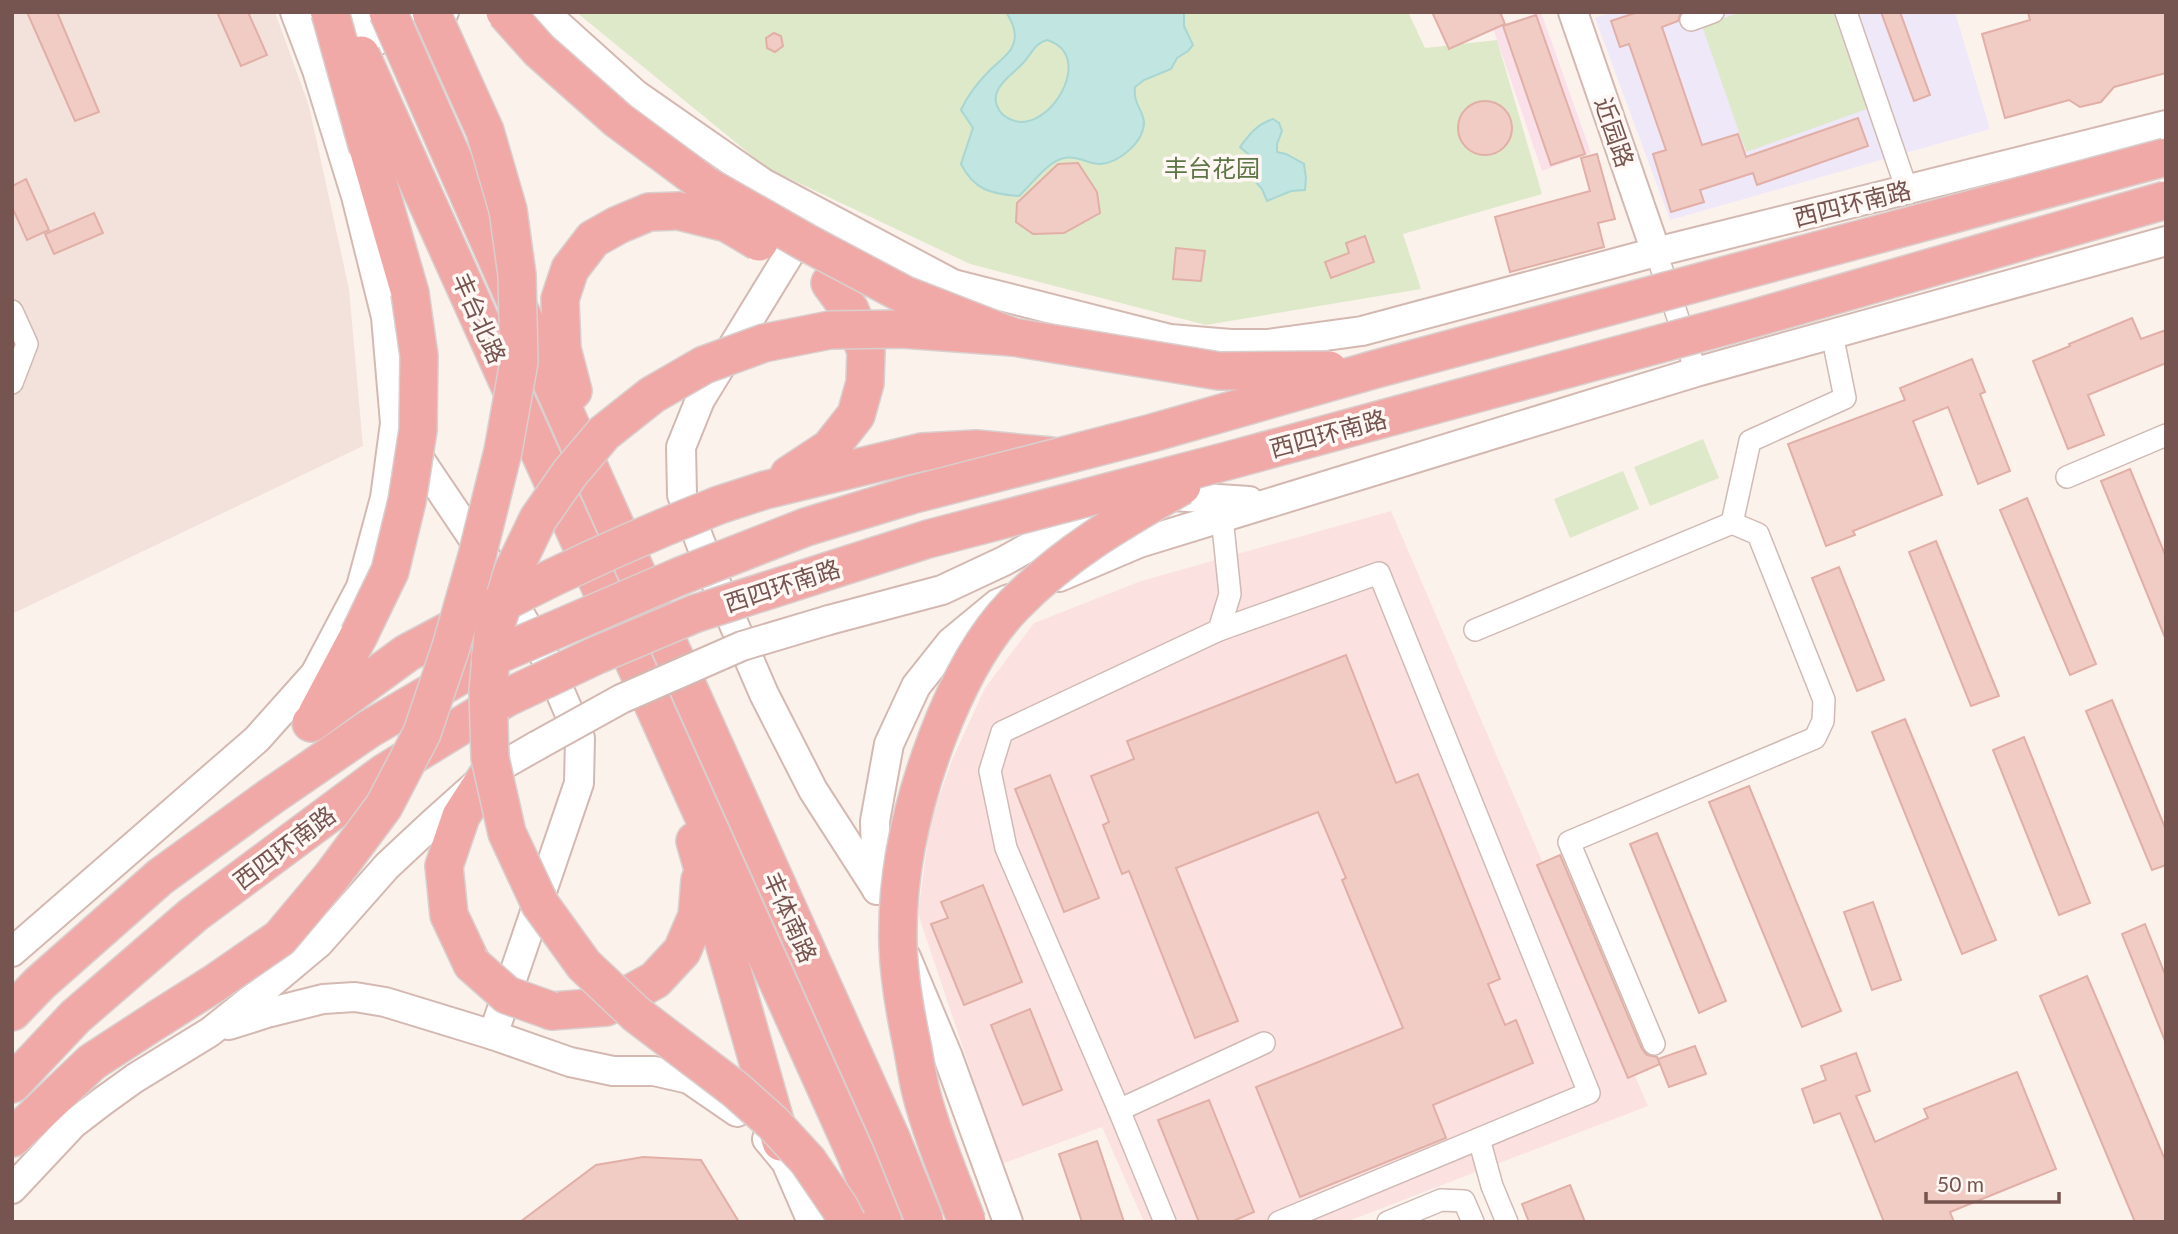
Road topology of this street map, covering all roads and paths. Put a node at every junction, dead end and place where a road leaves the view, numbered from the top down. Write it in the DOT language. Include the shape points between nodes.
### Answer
graph roads {
  1 [pos="342,12"];
  2 [pos="377,12"];
  3 [pos="388,12"];
  4 [pos="431,12"];
  5 [pos="444,12"];
  6 [pos="505,12"];
  7 [pos="544,12"];
  8 [pos="1573,12"];
  9 [pos="1713,12"];
  10 [pos="1846,12"];
  11 [pos="1691,20"];
  12 [pos="310,21"];
  13 [pos="317,70"];
  14 [pos="2166,125"];
  15 [pos="384,144"];
  16 [pos="2166,156"];
  17 [pos="1906,190"];
  18 [pos="2166,201"];
  19 [pos="816,211"];
  20 [pos="2166,241"];
  21 [pos="1656,252"];
  22 [pos="1668,290"];
  23 [pos="12,311"];
  24 [pos="1362,331"];
  25 [pos="1832,334"];
  26 [pos="1013,337"];
  27 [pos="1684,337"];
  28 [pos="1376,369"];
  29 [pos="1696,372"];
  30 [pos="12,383"];
  31 [pos="1201,417"];
  32 [pos="395,423"];
  33 [pos="2166,435"];
  34 [pos="1051,456"];
  35 [pos="1227,461"];
  36 [pos="2067,477"];
  37 [pos="598,487"];
  38 [pos="765,490"];
  39 [pos="1126,493"];
  40 [pos="1267,503"];
  41 [pos="1222,517"];
  42 [pos="1732,523"];
  43 [pos="654,613"];
  44 [pos="618,623"];
  45 [pos="1219,630"];
  46 [pos="1475,631"];
  47 [pos="311,723"];
  48 [pos="666,728"];
  49 [pos="489,773"];
  50 [pos="270,797"];
  51 [pos="702,864"];
  52 [pos="877,890"];
  53 [pos="12,952"];
  54 [pos="12,1012"];
  55 [pos="210,1032"];
  56 [pos="493,1035"];
  57 [pos="1264,1043"];
  58 [pos="1654,1044"];
  59 [pos="12,1084"];
  60 [pos="1119,1110"];
  61 [pos="12,1138"];
  62 [pos="1479,1139"];
  63 [pos="786,1162"];
  64 [pos="12,1189"];
  65 [pos="997,1190"];
  66 [pos="812,1222"];
  67 [pos="846,1222"];
  68 [pos="883,1222"];
  69 [pos="924,1222"];
  70 [pos="967,1222"];
  71 [pos="1008,1222"];
  72 [pos="1165,1222"];
  73 [pos="1279,1222"];
  74 [pos="1388,1222"];
  75 [pos="1472,1222"];
  76 [pos="1507,1222"];
  1 -- 15 [label="highway, 丰台北路, bridge"];
  2 -- 12 [label="street" via="318,38"];
  3 -- 37 [label="highway, 丰台北路, bridge"];
  4 -- 61 [label="highway, bridge" via="485,131 508,210 517,275 519,362 477,556 422,733 384,806 280,938 92,1062"];
  5 -- 13 [label="street"];
  6 -- 26 [label="highway, bridge" via="539,50 618,120 708,186 905,295"];
  7 -- 19 [label="street" via="635,94 763,183"];
  8 -- 21 [label="street, 近园路"];
  9 -- 11 [label="street"];
  10 -- 17 [label="street"];
  12 -- 13 [label="street"];
  12 -- 15 [label="highway, bridge"];
  13 -- 32 [label="street" via="356,196 386,317"];
  14 -- 17 [label="street, 西四环南路"];
  15 -- 44 [label="highway, 丰台北路"];
  15 -- 47 [label="highway, bridge" via="419,356 418,430 390,571"];
  16 -- 22 [label="street, 西四环南路"];
  16 -- 28 [label="highway, 西四环南路, bridge"];
  17 -- 21 [label="street, 西四环南路"];
  18 -- 27 [label="street, 西四环南路"];
  18 -- 35 [label="highway, 西四环南路, bridge"];
  19 -- 24 [label="street, 西四环南路" via="953,284 1170,339 1268,344"];
  19 -- 52 [label="street" via="700,400 681,447 682,495 764,694 813,790"];
  20 -- 25 [label="street, 西四环南路"];
  21 -- 22 [label="street"];
  21 -- 24 [label="street, 西四环南路"];
  22 -- 27 [label="street"];
  22 -- 31 [label="street, 西四环南路"];
  23 -- 30 [label="street" via="27,344"];
  24 -- 31 [label="street"];
  25 -- 29 [label="street, 西四环南路"];
  25 -- 42 [label="street" via="1845,398 1750,441"];
  26 -- 28 [label="highway, bridge" via="1219,371"];
  26 -- 67 [label="highway, bridge" via="902,329 831,330 764,342 704,365 652,395 604,433 570,473 538,519 513,571 494,634 488,691 490,758 507,833 540,904 601,982 773,1123 808,1161"];
  27 -- 29 [label="street"];
  27 -- 39 [label="street, 西四环南路"];
  28 -- 50 [label="highway, 西四环南路, bridge" via="806,527 490,658 369,729"];
  29 -- 40 [label="street, 西四环南路"];
  31 -- 34 [label="street, 西四环南路"];
  32 -- 53 [label="street" via="385,498 361,587 315,674 257,739"];
  32 -- 56 [label="street" via="493,568 546,659 580,738 579,783"];
  33 -- 36 [label="street"];
  34 -- 38 [label="highway" via="976,449 922,452"];
  35 -- 59 [label="highway, 西四环南路, bridge" via="823,571 694,614 506,698 384,773 193,915 75,1017"];
  35 -- 70 [label="highway, bridge" via="1085,544 1011,608 979,651 948,709 926,767 900,889 898,946 921,1091"];
  37 -- 38 [label="highway, bridge" via="562,349 560,299 570,268 593,239 649,212 679,211 727,223 830,283 850,310 866,351 865,383 856,415 830,448"];
  37 -- 43 [label="highway, 丰台北路"];
  38 -- 47 [label="highway, bridge" via="576,565 407,653"];
  39 -- 40 [label="street, 西四环南路"];
  39 -- 49 [label="street, 西四环南路, bridge" via="942,590 742,646 621,699"];
  40 -- 41 [label="street"];
  41 -- 45 [label="street" via="1230,594"];
  41 -- 52 [label="street" via="1139,542 997,604 951,642 916,687 889,744 876,821"];
  42 -- 46 [label="street"];
  42 -- 58 [label="street" via="1758,534 1824,700 1823,721 1815,738 1569,842"];
  43 -- 69 [label="highway, 丰体南路, bridge" via="891,1138"];
  44 -- 48 [label="highway, 丰体南路"];
  45 -- 60 [label="street" via="1002,732 990,771 1006,848"];
  45 -- 62 [label="street" via="1379,573 1589,1094"];
  47 -- 50 [label="highway"];
  48 -- 51 [label="highway"];
  48 -- 68 [label="highway, 丰体南路"];
  49 -- 51 [label="highway, bridge" via="461,816 444,866 449,915 472,964 508,995 552,1011 606,1007 655,980 682,951 697,916"];
  49 -- 55 [label="street, 西四环南路" via="387,866 319,943"];
  50 -- 54 [label="highway, 西四环南路" via="160,877"];
  51 -- 63 [label="highway"];
  52 -- 65 [label="street" via="948,1058"];
  55 -- 56 [label="street" via="323,999 355,998 385,1002"];
  55 -- 64 [label="street, 西四环南路" via="83,1116"];
  56 -- 63 [label="street" via="592,1067 654,1071 689,1079 759,1130"];
  57 -- 60 [label="street"];
  60 -- 72 [label="street"];
  62 -- 73 [label="street"];
  62 -- 76 [label="street"];
  63 -- 66 [label="street"];
  65 -- 69 [label="street"];
  65 -- 71 [label="street"];
  74 -- 75 [label="street" via="1441,1200 1464,1201"];
}
